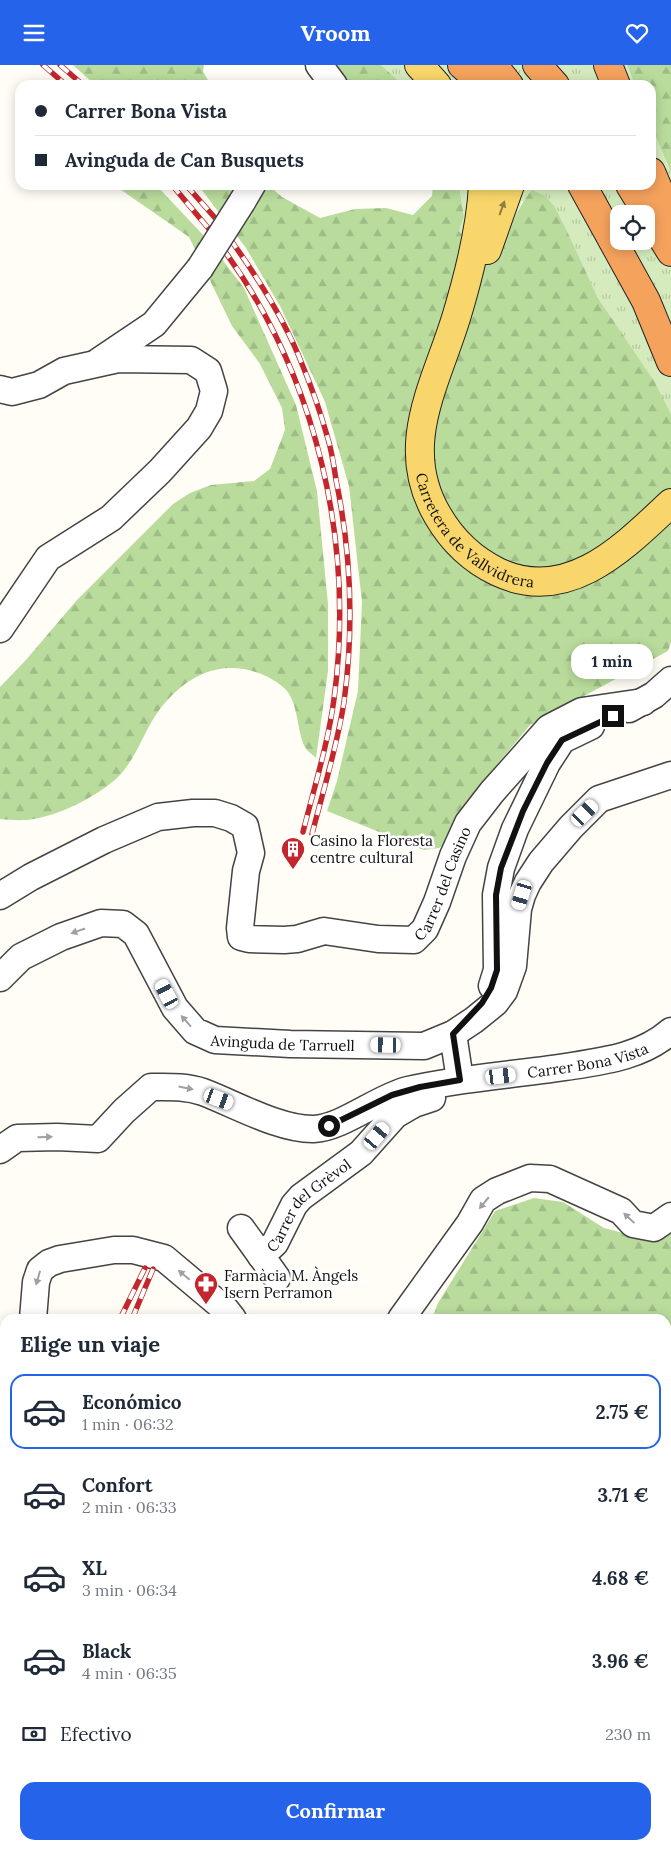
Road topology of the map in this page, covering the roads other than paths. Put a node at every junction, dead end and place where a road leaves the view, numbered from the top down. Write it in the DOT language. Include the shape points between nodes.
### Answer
graph roads {
  1 [pos="319,65"];
  2 [pos="419,65"];
  3 [pos="462,65"];
  4 [pos="493,65"];
  5 [pos="537,65"];
  6 [pos="608,65"];
  7 [pos="330,80"];
  8 [pos="432,80"];
  9 [pos="479,80"];
  10 [pos="505,80"];
  11 [pos="550,80"];
  12 [pos="614,80"];
  13 [pos="656,184"];
  14 [pos="482,190"];
  15 [pos="508,190"];
  16 [pos="567,190"];
  17 [pos="585,190"];
  18 [pos="633,190"];
  19 [pos="247,193"];
  20 [pos="671,219"];
  21 [pos="671,252"];
  22 [pos="456,317"];
  23 [pos="668,354"];
  24 [pos="98,363"];
  25 [pos="0,389"];
  26 [pos="671,503"];
  27 [pos="0,629"];
  28 [pos="671,680"];
  29 [pos="643,702"];
  30 [pos="671,775"];
  31 [pos="0,896"];
  32 [pos="0,978"];
  33 [pos="671,1031"];
  34 [pos="453,1034"];
  35 [pos="452,1082"];
  36 [pos="0,1149"];
  37 [pos="671,1216"];
  38 [pos="241,1228"];
  39 [pos="261,1256"];
  40 [pos="277,1277"];
  41 [pos="33,1314"];
  42 [pos="229,1314"];
  43 [pos="405,1314"];
  1 -- 7 [label="street"];
  2 -- 8 [label="main road"];
  3 -- 9 [label="highway"];
  4 -- 10 [label="highway"];
  5 -- 11 [label="highway"];
  6 -- 12 [label="highway"];
  13 -- 20 [label="highway"];
  14 -- 22 [label="main road, Carretera de Vallvidrera" via="478,228"];
  22 -- 15 [label="main road, Carretera de Vallvidrera, one-way" via="480,267"];
  16 -- 23 [label="highway"];
  17 -- 23 [label="highway" via="646,301"];
  18 -- 21 [label="highway"];
  19 -- 24 [label="street, bridge" via="200,268 154,324"];
  22 -- 26 [label="main road, Carretera de Vallvidrera" via="426,403 420,447 423,484 428,496 442,523 463,549 502,574 527,581 551,581 592,569"];
  24 -- 25 [label="street" via="64,371 39,385 12,393"];
  24 -- 27 [label="street" via="118,359 191,359 208,371 214,391 210,411 160,471 111,518 48,558"];
  28 -- 29 [label="street"];
  29 -- 31 [label="street, Carrer del Casino" via="582,711 549,728 468,823 426,929 414,940 378,939 324,931 284,940 241,937 246,871 251,853 245,826 215,813 158,817 31,877"];
  29 -- 34 [label="street" via="562,740 547,763 523,811 501,868 496,895 497,970 491,988 482,1003"];
  30 -- 34 [label="street, Avinguda de Tarruell" via="598,799 553,848 522,895 513,966 504,991 495,1003"];
  34 -- 32 [label="street, Avinguda de Tarruell, one-way" via="424,1046 215,1040 195,1031 175,1008 136,935 123,924 101,923 61,937 20,957"];
  33 -- 35 [label="street, Carrer Bona Vista" via="660,1041 630,1055 597,1063"];
  34 -- 35 [label="street"];
  36 -- 35 [label="street, Carrer Bona Vista, one-way" via="17,1138 98,1139 151,1087 180,1087 202,1092 286,1124 315,1129 329,1126 392,1095"];
  35 -- 39 [label="street, Carrer del Grèvol" via="444,1094 400,1111 362,1153 301,1197 275,1243"];
  37 -- 43 [label="street, one-way" via="654,1228 633,1224 621,1211 550,1179 530,1178 497,1191 483,1201"];
  38 -- 39 [label="street"];
  39 -- 40 [label="street"];
  42 -- 41 [label="street, one-way" via="164,1258 133,1250 95,1253 49,1263 40,1269 36,1282"];
}
